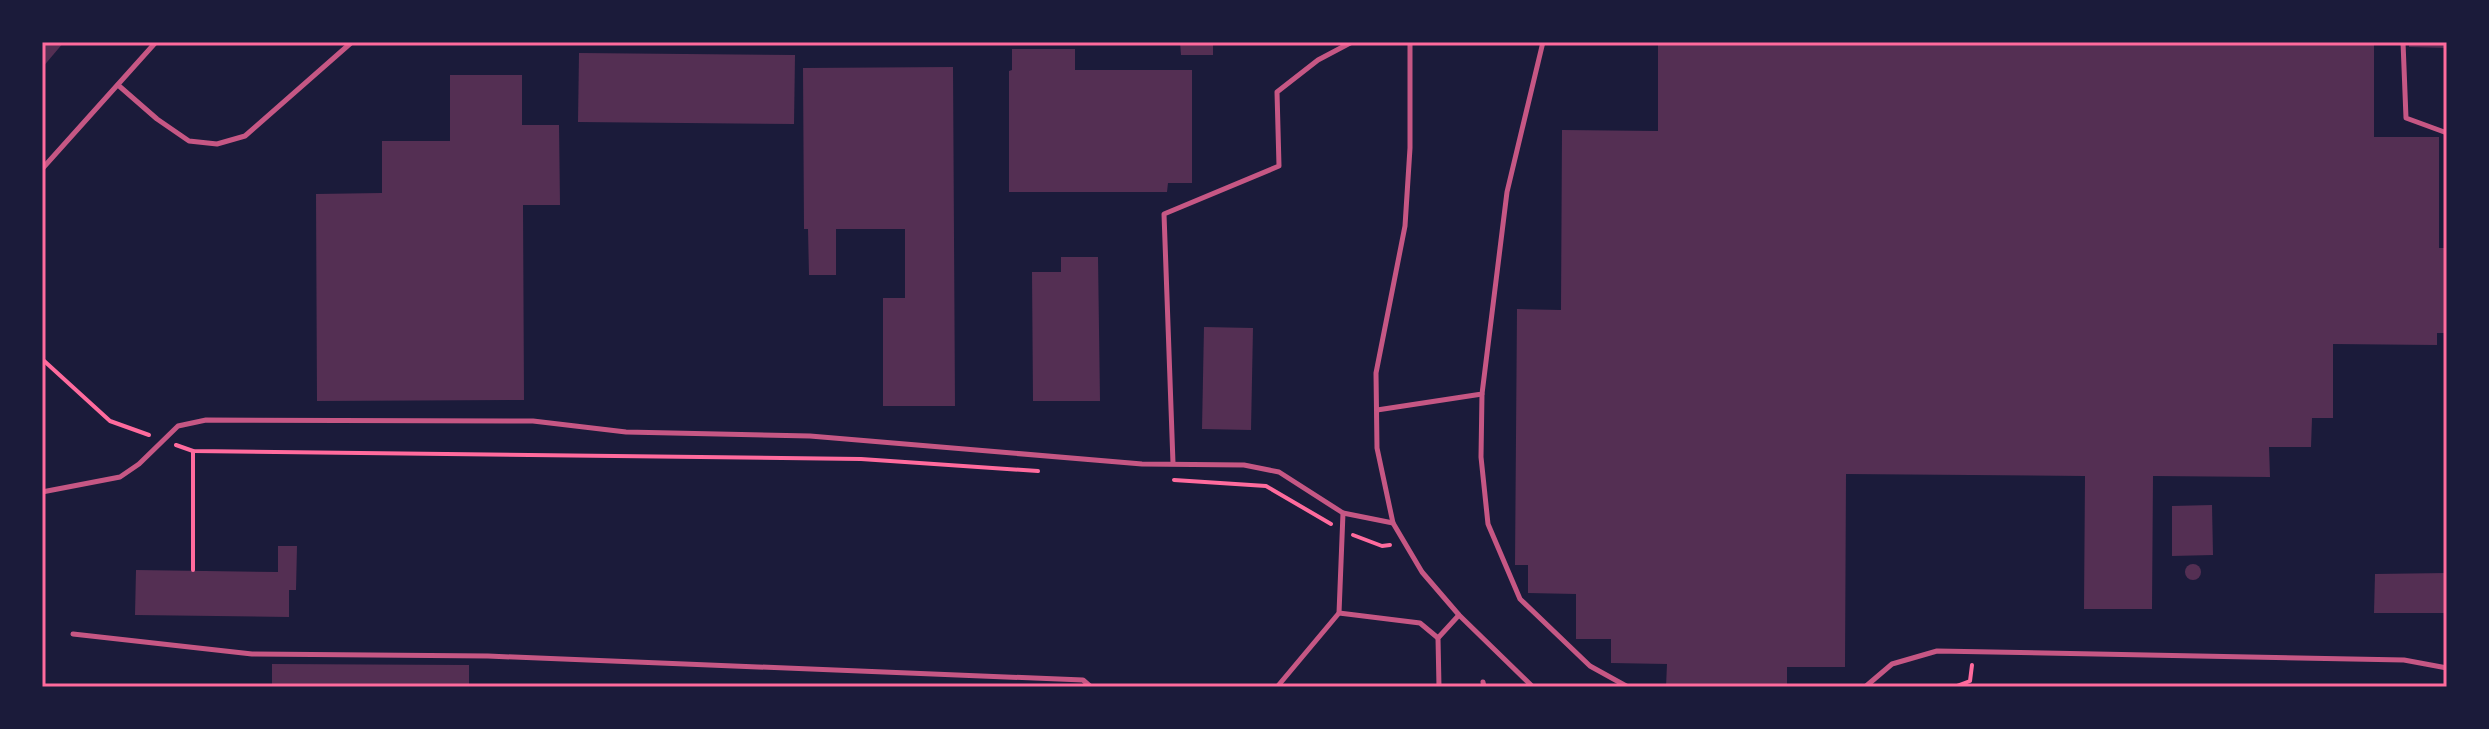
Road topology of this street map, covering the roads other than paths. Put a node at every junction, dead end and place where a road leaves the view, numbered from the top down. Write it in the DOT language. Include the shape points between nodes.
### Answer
graph roads {
  1 [pos="156,42"];
  2 [pos="352,42"];
  3 [pos="1352,42"];
  4 [pos="1410,42"];
  5 [pos="1543,42"];
  6 [pos="2403,42"];
  7 [pos="118,85"];
  8 [pos="2447,133"];
  9 [pos="42,169"];
  10 [pos="1482,394"];
  11 [pos="1377,410"];
  12 [pos="1173,464"];
  13 [pos="42,492"];
  14 [pos="1343,513"];
  15 [pos="1393,523"];
  16 [pos="1339,613"];
  17 [pos="1459,615"];
  18 [pos="73,634"];
  19 [pos="1438,638"];
  20 [pos="2447,668"];
  21 [pos="1091,687"];
  22 [pos="1277,687"];
  23 [pos="1439,687"];
  24 [pos="1533,687"];
  25 [pos="1628,687"];
  26 [pos="1865,687"];
  1 -- 7 [label="lane"];
  2 -- 7 [label="lane" via="245,136 217,144 189,141"];
  3 -- 12 [label="lane" via="1277,92 1279,166 1164,214"];
  4 -- 11 [label="lane" via="1405,226 1376,373"];
  5 -- 10 [label="lane" via="1507,192"];
  6 -- 8 [label="lane" via="2406,118"];
  7 -- 9 [label="lane"];
  10 -- 11 [label="lane"];
  10 -- 25 [label="lane" via="1488,524 1520,599 1590,666"];
  11 -- 15 [label="lane" via="1377,448"];
  12 -- 13 [label="lane" via="810,436 626,432 533,421 206,420 178,426 120,477"];
  12 -- 14 [label="lane" via="1244,465 1279,472"];
  14 -- 15 [label="lane"];
  14 -- 16 [label="lane"];
  15 -- 17 [label="lane" via="1422,572"];
  16 -- 19 [label="lane" via="1420,623"];
  16 -- 22 [label="lane"];
  17 -- 19 [label="lane"];
  17 -- 24 [label="lane"];
  18 -- 21 [label="lane" via="252,654 488,656 1083,680"];
  19 -- 23 [label="lane"];
  20 -- 26 [label="lane" via="2404,660 1937,651 1892,664"];
}
